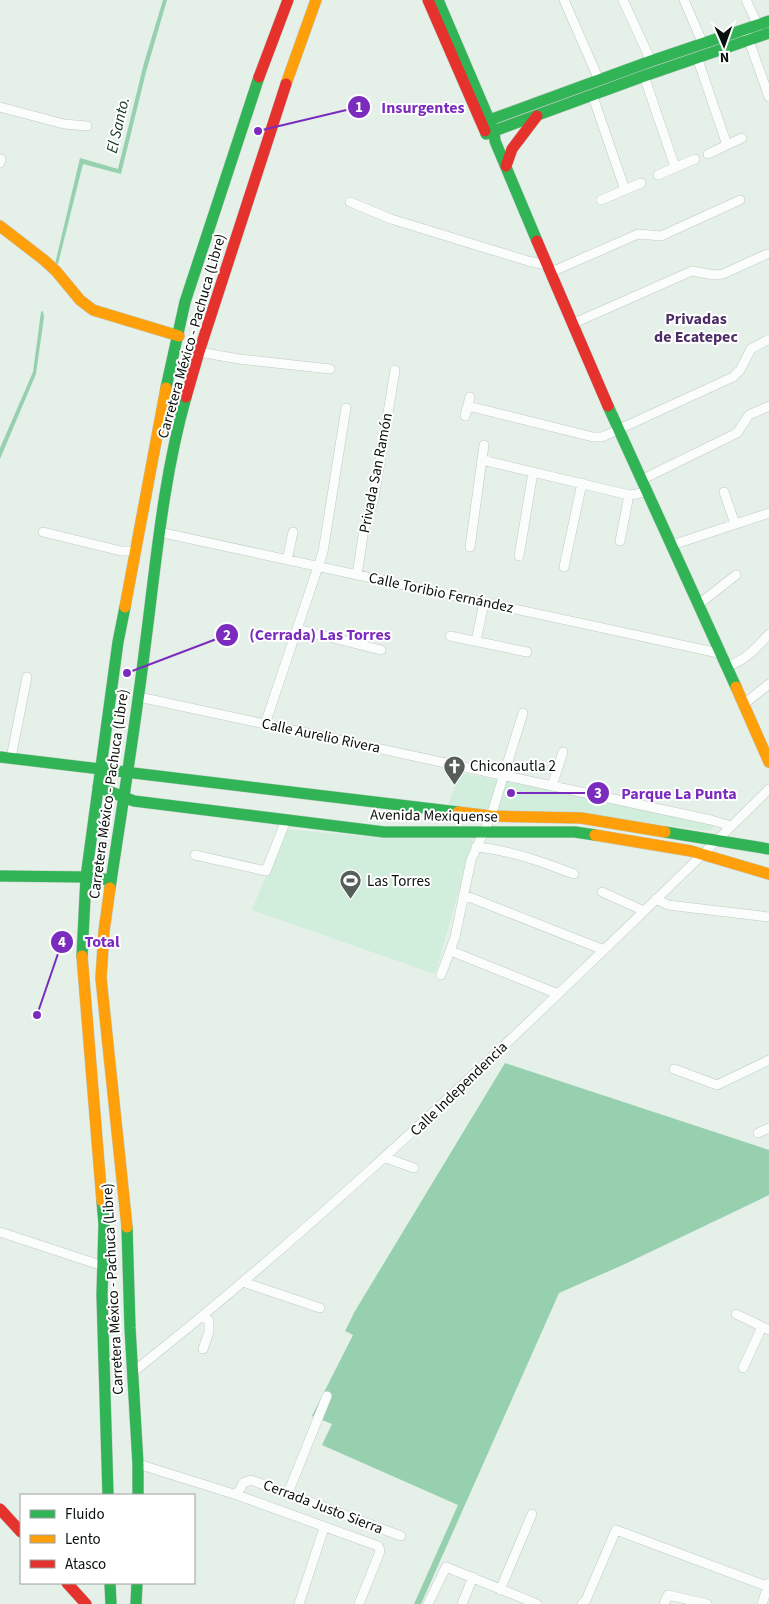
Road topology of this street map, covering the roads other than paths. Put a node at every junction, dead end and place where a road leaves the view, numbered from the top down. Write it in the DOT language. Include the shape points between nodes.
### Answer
graph roads {
  1 [pos="282,0"];
  2 [pos="288,0"];
  3 [pos="316,0"];
  4 [pos="325,0"];
  5 [pos="428,0"];
  6 [pos="438,0"];
  7 [pos="564,0"];
  8 [pos="623,0"];
  9 [pos="684,0"];
  10 [pos="746,0"];
  11 [pos="769,22"];
  12 [pos="758,25"];
  13 [pos="769,33"];
  14 [pos="747,35"];
  15 [pos="703,44"];
  16 [pos="296,52"];
  17 [pos="697,57"];
  18 [pos="651,61"];
  19 [pos="263,64"];
  20 [pos="644,76"];
  21 [pos="599,80"];
  22 [pos="592,94"];
  23 [pos="769,98"];
  24 [pos="0,107"];
  25 [pos="538,115"];
  26 [pos="87,126"];
  27 [pos="489,130"];
  28 [pos="742,138"];
  29 [pos="727,145"];
  30 [pos="708,154"];
  31 [pos="695,159"];
  32 [pos="506,166"];
  33 [pos="675,167"];
  34 [pos="658,174"];
  35 [pos="641,183"];
  36 [pos="625,190"];
  37 [pos="601,200"];
  38 [pos="740,200"];
  39 [pos="350,202"];
  40 [pos="0,226"];
  41 [pos="767,254"];
  42 [pos="548,269"];
  43 [pos="572,324"];
  44 [pos="179,336"];
  45 [pos="769,339"];
  46 [pos="199,352"];
  47 [pos="330,369"];
  48 [pos="395,370"];
  49 [pos="769,406"];
  50 [pos="346,408"];
  51 [pos="465,416"];
  52 [pos="618,428"];
  53 [pos="484,445"];
  54 [pos="482,460"];
  55 [pos="533,472"];
  56 [pos="642,480"];
  57 [pos="582,483"];
  58 [pos="647,491"];
  59 [pos="724,492"];
  60 [pos="630,495"];
  61 [pos="769,513"];
  62 [pos="735,524"];
  63 [pos="43,532"];
  64 [pos="159,532"];
  65 [pos="293,532"];
  66 [pos="620,541"];
  67 [pos="672,545"];
  68 [pos="470,547"];
  69 [pos="136,551"];
  70 [pos="518,556"];
  71 [pos="287,560"];
  72 [pos="318,567"];
  73 [pos="564,568"];
  74 [pos="357,575"];
  75 [pos="736,575"];
  76 [pos="484,603"];
  77 [pos="699,604"];
  78 [pos="297,629"];
  79 [pos="769,634"];
  80 [pos="450,636"];
  81 [pos="476,641"];
  82 [pos="381,650"];
  83 [pos="527,652"];
  84 [pos="723,654"];
  85 [pos="728,666"];
  86 [pos="27,677"];
  87 [pos="769,684"];
  88 [pos="139,697"];
  89 [pos="744,704"];
  90 [pos="523,713"];
  91 [pos="265,724"];
  92 [pos="563,752"];
  93 [pos="5,757"];
  94 [pos="769,762"];
  95 [pos="101,769"];
  96 [pos="127,772"];
  97 [pos="504,776"];
  98 [pos="552,786"];
  99 [pos="98,787"];
  100 [pos="769,789"];
  101 [pos="123,797"];
  102 [pos="490,816"];
  103 [pos="286,820"];
  104 [pos="731,826"];
  105 [pos="483,832"];
  106 [pos="715,841"];
  107 [pos="476,847"];
  108 [pos="769,849"];
  109 [pos="703,853"];
  110 [pos="195,855"];
  111 [pos="574,874"];
  112 [pos="769,874"];
  113 [pos="0,876"];
  114 [pos="86,877"];
  115 [pos="111,880"];
  116 [pos="602,892"];
  117 [pos="464,895"];
  118 [pos="656,899"];
  119 [pos="644,911"];
  120 [pos="769,917"];
  121 [pos="604,950"];
  122 [pos="451,951"];
  123 [pos="442,975"];
  124 [pos="558,994"];
  125 [pos="769,1060"];
  126 [pos="674,1069"];
  127 [pos="769,1128"];
  128 [pos="758,1134"];
  129 [pos="386,1158"];
  130 [pos="414,1168"];
  131 [pos="0,1232"];
  132 [pos="103,1266"];
  133 [pos="243,1282"];
  134 [pos="320,1308"];
  135 [pos="736,1314"];
  136 [pos="204,1316"];
  137 [pos="766,1328"];
  138 [pos="203,1349"];
  139 [pos="743,1368"];
  140 [pos="133,1372"];
  141 [pos="328,1396"];
  142 [pos="138,1464"];
  143 [pos="108,1494"];
  144 [pos="138,1494"];
  145 [pos="288,1494"];
  146 [pos="237,1495"];
  147 [pos="0,1509"];
  148 [pos="532,1514"];
  149 [pos="324,1528"];
  150 [pos="20,1531"];
  151 [pos="401,1536"];
  152 [pos="473,1577"];
  153 [pos="68,1584"];
  154 [pos="110,1584"];
  155 [pos="137,1584"];
  156 [pos="769,1585"];
  157 [pos="500,1590"];
  158 [pos="666,1600"];
  159 [pos="523,1601"];
  160 [pos="86,1604"];
  161 [pos="111,1604"];
  162 [pos="136,1604"];
  163 [pos="299,1604"];
  164 [pos="360,1604"];
  165 [pos="428,1604"];
  166 [pos="462,1604"];
  167 [pos="537,1604"];
  168 [pos="582,1604"];
  169 [pos="707,1604"];
  170 [pos="762,1604"];
  1 -- 19 [label="main road" via="267,41"];
  2 -- 19 [label="main road, Carretera México - Pachuca (Libre)"];
  3 -- 16 [label="main road, Carretera México - Pachuca (Libre)"];
  4 -- 16 [label="main road" via="314,30"];
  5 -- 27 [label="main road"];
  6 -- 27 [label="main road"];
  7 -- 21 [label="street"];
  8 -- 18 [label="street"];
  9 -- 15 [label="street"];
  10 -- 12 [label="street"];
  11 -- 12 [label="main road"];
  12 -- 14 [label="main road"];
  13 -- 14 [label="main road"];
  14 -- 15 [label="main road"];
  14 -- 17 [label="main road"];
  14 -- 23 [label="street"];
  15 -- 18 [label="main road"];
  16 -- 46 [label="main road, Carretera México - Pachuca (Libre)"];
  17 -- 20 [label="main road"];
  17 -- 29 [label="street"];
  18 -- 21 [label="main road"];
  19 -- 44 [label="main road, Carretera México - Pachuca (Libre)" via="186,302"];
  20 -- 22 [label="main road"];
  20 -- 33 [label="street"];
  21 -- 27 [label="main road"];
  22 -- 25 [label="main road"];
  22 -- 36 [label="street"];
  24 -- 26 [label="street" via="64,124"];
  25 -- 27 [label="main road"];
  25 -- 32 [label="main road" via="512,148"];
  27 -- 32 [label="main road"];
  28 -- 29 [label="street"];
  29 -- 30 [label="street"];
  31 -- 33 [label="street"];
  32 -- 42 [label="main road"];
  33 -- 34 [label="street"];
  35 -- 36 [label="street"];
  36 -- 37 [label="street"];
  38 -- 42 [label="street" via="661,236 638,234"];
  39 -- 42 [label="street" via="391,219"];
  40 -- 44 [label="main road" via="50,264 82,304"];
  41 -- 43 [label="street" via="723,274 692,271 683,274"];
  42 -- 43 [label="main road"];
  43 -- 52 [label="main road"];
  44 -- 69 [label="main road, Carretera México - Pachuca (Libre)" via="158,427"];
  45 -- 52 [label="street" via="751,349 733,377"];
  46 -- 47 [label="street"];
  46 -- 64 [label="main road, Carretera México - Pachuca (Libre)" via="180,419"];
  48 -- 74 [label="street, Privada San Ramón" via="374,498 364,528"];
  49 -- 56 [label="street" via="749,415 737,433"];
  50 -- 72 [label="street"];
  51 -- 52 [label="street" via="469,402 593,437 602,437"];
  52 -- 56 [label="main road"];
  53 -- 54 [label="street"];
  54 -- 55 [label="street"];
  54 -- 68 [label="street"];
  55 -- 57 [label="street"];
  55 -- 70 [label="street"];
  56 -- 58 [label="main road"];
  57 -- 60 [label="street"];
  57 -- 73 [label="street"];
  58 -- 60 [label="street"];
  58 -- 67 [label="main road"];
  59 -- 62 [label="street"];
  60 -- 66 [label="street"];
  61 -- 62 [label="street"];
  62 -- 67 [label="street"];
  63 -- 69 [label="street" via="121,551"];
  64 -- 71 [label="street, Calle Toribio Fernández"];
  64 -- 88 [label="main road, Carretera México - Pachuca (Libre)"];
  65 -- 71 [label="street"];
  67 -- 77 [label="main road"];
  69 -- 95 [label="main road, Carretera México - Pachuca (Libre)" via="118,642"];
  71 -- 72 [label="street, Calle Toribio Fernández"];
  72 -- 74 [label="street, Calle Toribio Fernández"];
  72 -- 78 [label="street"];
  74 -- 76 [label="street, Calle Toribio Fernández"];
  75 -- 77 [label="street"];
  76 -- 81 [label="street"];
  76 -- 84 [label="street, Calle Toribio Fernández"];
  77 -- 84 [label="main road"];
  78 -- 82 [label="street"];
  78 -- 91 [label="street"];
  79 -- 85 [label="street" via="740,662"];
  80 -- 81 [label="street"];
  81 -- 83 [label="street"];
  84 -- 85 [label="main road"];
  85 -- 89 [label="main road"];
  86 -- 93 [label="street"];
  87 -- 89 [label="street"];
  88 -- 91 [label="street, Calle Aurelio Rivera"];
  88 -- 96 [label="main road, Carretera México - Pachuca (Libre)"];
  89 -- 94 [label="main road"];
  90 -- 97 [label="street"];
  91 -- 97 [label="street, Calle Aurelio Rivera"];
  92 -- 98 [label="street"];
  93 -- 95 [label="main road, Avenida Mexiquense"];
  95 -- 96 [label="main road, Avenida Mexiquense"];
  95 -- 99 [label="main road, Carretera México - Pachuca (Libre)"];
  96 -- 101 [label="main road, Carretera México - Pachuca (Libre)"];
  96 -- 102 [label="main road, Avenida Mexiquense"];
  97 -- 98 [label="street, Calle Aurelio Rivera"];
  97 -- 102 [label="street"];
  98 -- 104 [label="street, Calle Aurelio Rivera"];
  99 -- 101 [label="main road, Avenida Mexiquense"];
  99 -- 114 [label="main road, Carretera México - Pachuca (Libre)"];
  100 -- 104 [label="street, Calle Independencia"];
  101 -- 103 [label="main road, Avenida Mexiquense"];
  101 -- 115 [label="main road, Carretera México - Pachuca (Libre)"];
  102 -- 105 [label="street"];
  102 -- 106 [label="main road, Avenida Mexiquense" via="581,818"];
  103 -- 105 [label="main road, Avenida Mexiquense" via="384,832"];
  103 -- 110 [label="street" via="266,871"];
  104 -- 106 [label="street, Calle Independencia"];
  105 -- 107 [label="street"];
  105 -- 109 [label="main road, Avenida Mexiquense" via="575,832"];
  106 -- 108 [label="main road, Avenida Mexiquense"];
  106 -- 109 [label="street, Calle Independencia"];
  107 -- 111 [label="street" via="533,859"];
  107 -- 117 [label="street"];
  109 -- 112 [label="main road, Avenida Mexiquense"];
  109 -- 118 [label="street, Calle Independencia"];
  113 -- 114 [label="main road"];
  114 -- 115 [label="main road"];
  114 -- 132 [label="main road, Carretera México - Pachuca (Libre)" via="82,964 104,1224"];
  115 -- 140 [label="main road, Carretera México - Pachuca (Libre)" via="101,978 128,1237"];
  116 -- 119 [label="street"];
  117 -- 121 [label="street"];
  117 -- 122 [label="street"];
  118 -- 119 [label="street, Calle Independencia"];
  118 -- 120 [label="street" via="668,905"];
  119 -- 121 [label="street, Calle Independencia"];
  121 -- 124 [label="street, Calle Independencia"];
  122 -- 123 [label="street"];
  122 -- 124 [label="street"];
  124 -- 129 [label="street, Calle Independencia"];
  125 -- 126 [label="street" via="717,1085"];
  127 -- 128 [label="street"];
  129 -- 130 [label="street"];
  129 -- 133 [label="street, Calle Independencia"];
  131 -- 132 [label="street"];
  132 -- 143 [label="main road, Carretera México - Pachuca (Libre)"];
  133 -- 134 [label="street"];
  133 -- 136 [label="street, Calle Independencia"];
  135 -- 137 [label="street"];
  136 -- 138 [label="street" via="209,1321 209,1332"];
  136 -- 140 [label="street, Calle Independencia"];
  137 -- 139 [label="street"];
  140 -- 142 [label="main road, Carretera México - Pachuca (Libre)"];
  141 -- 145 [label="street"];
  142 -- 144 [label="main road, Carretera México - Pachuca (Libre)"];
  142 -- 146 [label="street"];
  145 -- 146 [label="street, Cerrada Justo Sierra" via="251,1480 243,1483"];
  145 -- 151 [label="street, Cerrada Justo Sierra"];
  146 -- 149 [label="street"];
  147 -- 150 [label="main road"];
  148 -- 157 [label="street"];
  149 -- 163 [label="street"];
  149 -- 164 [label="street" via="378,1546 380,1550"];
  152 -- 157 [label="street"];
  152 -- 165 [label="street" via="446,1567"];
  152 -- 166 [label="street"];
  153 -- 160 [label="main road"];
  154 -- 161 [label="main road"];
  155 -- 162 [label="main road"];
  156 -- 168 [label="street" via="616,1530"];
  156 -- 170 [label="street"];
  157 -- 159 [label="street"];
  158 -- 169 [label="street"];
  159 -- 167 [label="street"];
}
